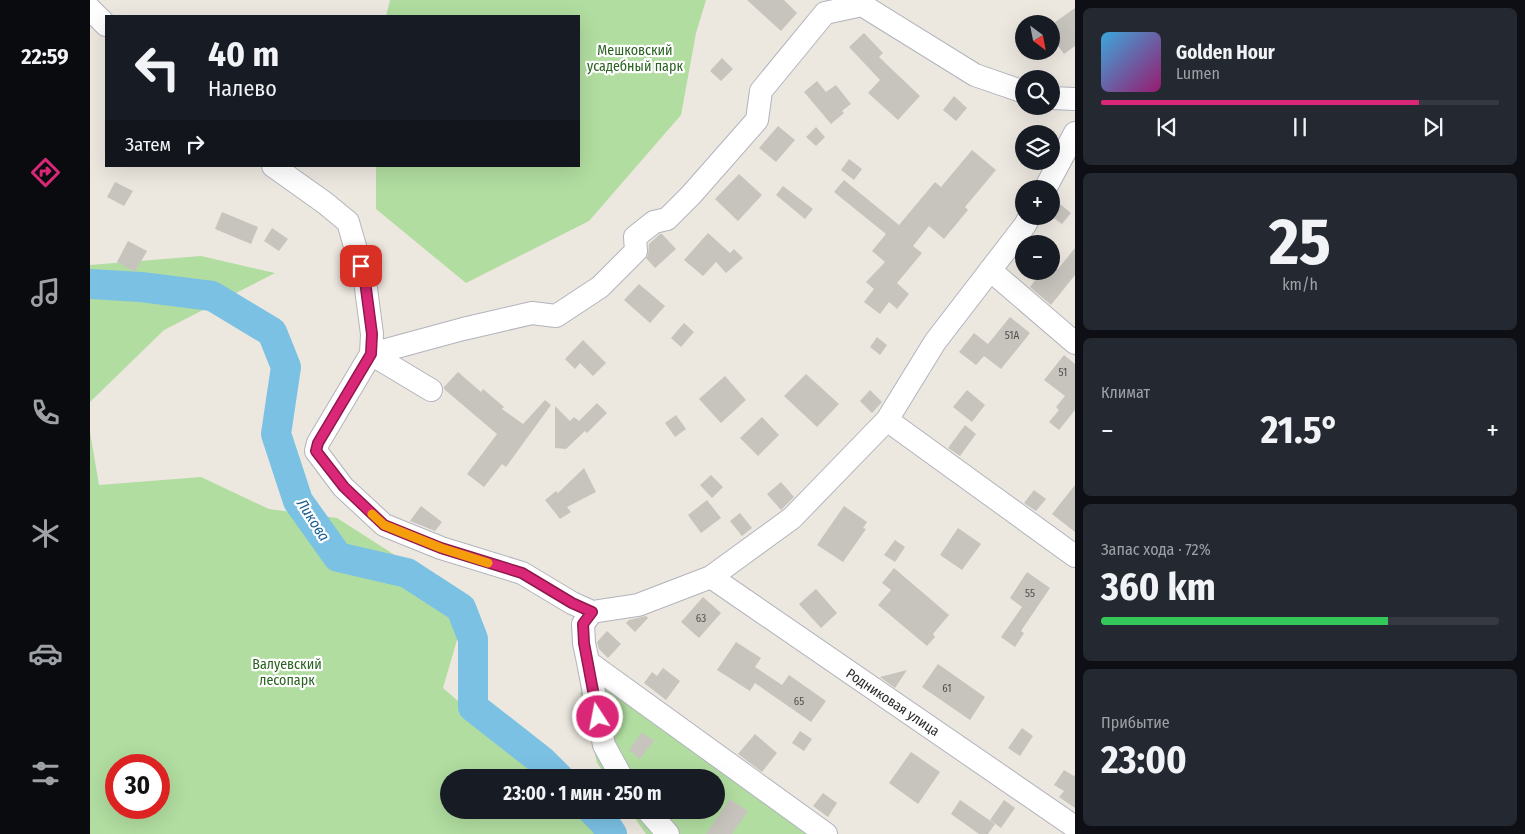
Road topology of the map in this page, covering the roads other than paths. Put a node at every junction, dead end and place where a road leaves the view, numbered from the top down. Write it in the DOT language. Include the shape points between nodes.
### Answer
graph roads {
  1 [pos="90,8"];
  2 [pos="105,23"];
  3 [pos="1015,89"];
  4 [pos="1060,98"];
  5 [pos="1075,99"];
  6 [pos="1075,133"];
  7 [pos="274,167"];
  8 [pos="1050,180"];
  9 [pos="1026,225"];
  10 [pos="990,270"];
  11 [pos="1075,343"];
  12 [pos="371,354"];
  13 [pos="431,390"];
  14 [pos="887,420"];
  15 [pos="1075,556"];
  16 [pos="711,577"];
  17 [pos="592,612"];
  18 [pos="588,662"];
  19 [pos="617,769"];
  20 [pos="655,819"];
  21 [pos="1075,827"];
  22 [pos="668,834"];
  23 [pos="826,834"];
  1 -- 2 [label="street"];
  3 -- 12 [label="street" via="975,75 862,5 825,13 762,91 757,120 667,219 654,222 635,237 636,251 600,287 556,316 532,313"];
  4 -- 5 [label="street"];
  6 -- 8 [label="street"];
  7 -- 12 [label="street" via="348,222 365,281 372,334"];
  9 -- 10 [label="street"];
  10 -- 11 [label="street"];
  10 -- 14 [label="street" via="935,342"];
  12 -- 13 [label="street"];
  12 -- 17 [label="street" via="316,451 344,487 384,525 441,548 522,573"];
  14 -- 15 [label="street"];
  14 -- 16 [label="street" via="792,518"];
  16 -- 17 [label="street" via="638,605"];
  16 -- 21 [label="street, Родниковая улица"];
  17 -- 18 [label="street" via="583,624"];
  18 -- 19 [label="street" via="604,744"];
  18 -- 23 [label="street"];
  20 -- 22 [label="street"];
}
